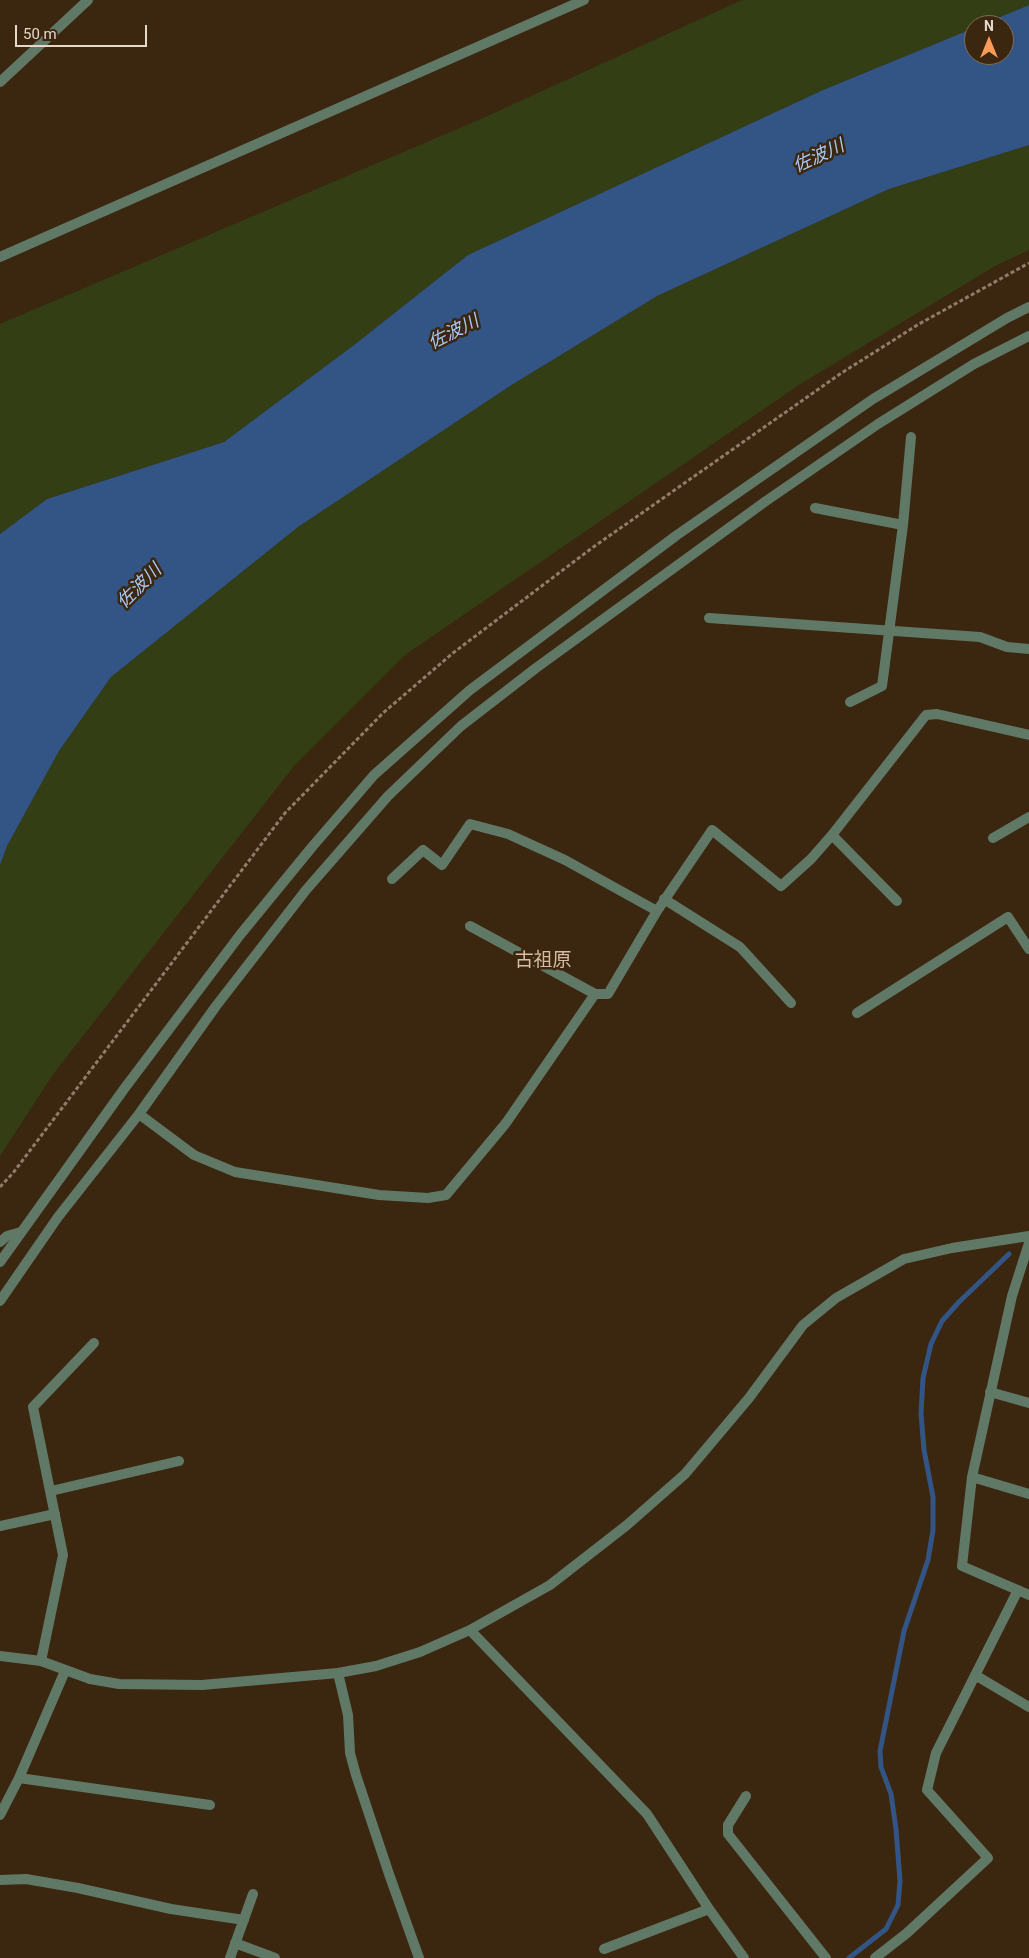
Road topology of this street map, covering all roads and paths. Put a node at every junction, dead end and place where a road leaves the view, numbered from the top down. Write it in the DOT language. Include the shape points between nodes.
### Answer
graph roads {
  1 [pos="88,0"];
  2 [pos="584,0"];
  3 [pos="0,82"];
  4 [pos="0,257"];
  5 [pos="1029,307"];
  6 [pos="1029,336"];
  7 [pos="911,437"];
  8 [pos="815,508"];
  9 [pos="903,525"];
  10 [pos="709,618"];
  11 [pos="890,631"];
  12 [pos="1029,649"];
  13 [pos="850,702"];
  14 [pos="1029,735"];
  15 [pos="1029,817"];
  16 [pos="832,835"];
  17 [pos="993,838"];
  18 [pos="392,879"];
  19 [pos="664,899"];
  20 [pos="897,901"];
  21 [pos="657,911"];
  22 [pos="470,926"];
  23 [pos="1029,949"];
  24 [pos="595,994"];
  25 [pos="791,1003"];
  26 [pos="857,1013"];
  27 [pos="139,1114"];
  28 [pos="21,1232"];
  29 [pos="1029,1236"];
  30 [pos="0,1242"];
  31 [pos="1029,1243"];
  32 [pos="0,1262"];
  33 [pos="0,1301"];
  34 [pos="94,1343"];
  35 [pos="990,1392"];
  36 [pos="1029,1403"];
  37 [pos="178,1461"];
  38 [pos="972,1477"];
  39 [pos="51,1491"];
  40 [pos="1029,1494"];
  41 [pos="55,1514"];
  42 [pos="0,1526"];
  43 [pos="1018,1590"];
  44 [pos="1029,1595"];
  45 [pos="470,1630"];
  46 [pos="0,1656"];
  47 [pos="41,1662"];
  48 [pos="65,1671"];
  49 [pos="338,1673"];
  50 [pos="975,1675"];
  51 [pos="1029,1707"];
  52 [pos="19,1778"];
  53 [pos="746,1796"];
  54 [pos="210,1804"];
  55 [pos="0,1814"];
  56 [pos="0,1880"];
  57 [pos="253,1894"];
  58 [pos="709,1909"];
  59 [pos="244,1920"];
  60 [pos="235,1943"];
  61 [pos="604,1949"];
  62 [pos="230,1958"];
  63 [pos="275,1958"];
  64 [pos="419,1958"];
  65 [pos="744,1958"];
  66 [pos="826,1958"];
  67 [pos="875,1958"];
  1 -- 3 [label="street"];
  2 -- 4 [label="street"];
  5 -- 28 [label="street" via="873,399 677,535 470,690 374,775 240,935"];
  6 -- 27 [label="street" via="974,364 846,446 544,662 461,726 388,796 306,890 216,1006"];
  7 -- 9 [label="street"];
  8 -- 9 [label="street"];
  9 -- 11 [label="street"];
  10 -- 11 [label="street"];
  11 -- 12 [label="street" via="980,637 1007,647"];
  11 -- 13 [label="street" via="882,686"];
  14 -- 16 [label="street" via="937,714 926,715"];
  15 -- 17 [label="street"];
  16 -- 19 [label="street" via="781,886 712,830"];
  16 -- 20 [label="street"];
  18 -- 21 [label="street" via="423,850 442,864 470,824 508,834 566,860"];
  19 -- 21 [label="street"];
  19 -- 25 [label="street" via="740,946"];
  21 -- 24 [label="street" via="608,994"];
  22 -- 24 [label="street"];
  23 -- 26 [label="street" via="1008,918"];
  24 -- 27 [label="street" via="506,1123 446,1195 428,1198 379,1194 235,1172 194,1155"];
  27 -- 33 [label="street" via="58,1217"];
  28 -- 30 [label="street"];
  28 -- 32 [label="street"];
  29 -- 45 [label="street" via="952,1248 904,1260 836,1298 803,1325 749,1398 685,1474 627,1525 550,1585"];
  31 -- 35 [label="street" via="1012,1296"];
  34 -- 39 [label="street" via="33,1407"];
  35 -- 36 [label="street"];
  35 -- 38 [label="street"];
  37 -- 39 [label="street"];
  38 -- 40 [label="street"];
  38 -- 43 [label="street" via="962,1566"];
  39 -- 41 [label="street"];
  41 -- 42 [label="street"];
  41 -- 47 [label="street" via="63,1555"];
  43 -- 44 [label="street"];
  43 -- 50 [label="street"];
  45 -- 49 [label="street" via="420,1652 376,1666"];
  45 -- 58 [label="street" via="647,1814"];
  46 -- 47 [label="street"];
  47 -- 48 [label="street"];
  48 -- 49 [label="street" via="119,1684 202,1685"];
  48 -- 52 [label="street"];
  49 -- 64 [label="street" via="348,1715 350,1753 356,1776"];
  50 -- 51 [label="street"];
  50 -- 67 [label="street" via="936,1753 927,1790 988,1858"];
  52 -- 54 [label="street"];
  52 -- 55 [label="street"];
  53 -- 66 [label="street" via="728,1825 728,1834"];
  56 -- 59 [label="street" via="26,1880 78,1888 171,1909"];
  57 -- 59 [label="street"];
  58 -- 61 [label="street"];
  58 -- 65 [label="street"];
  59 -- 60 [label="street"];
  60 -- 62 [label="street"];
  60 -- 63 [label="street"];
}
